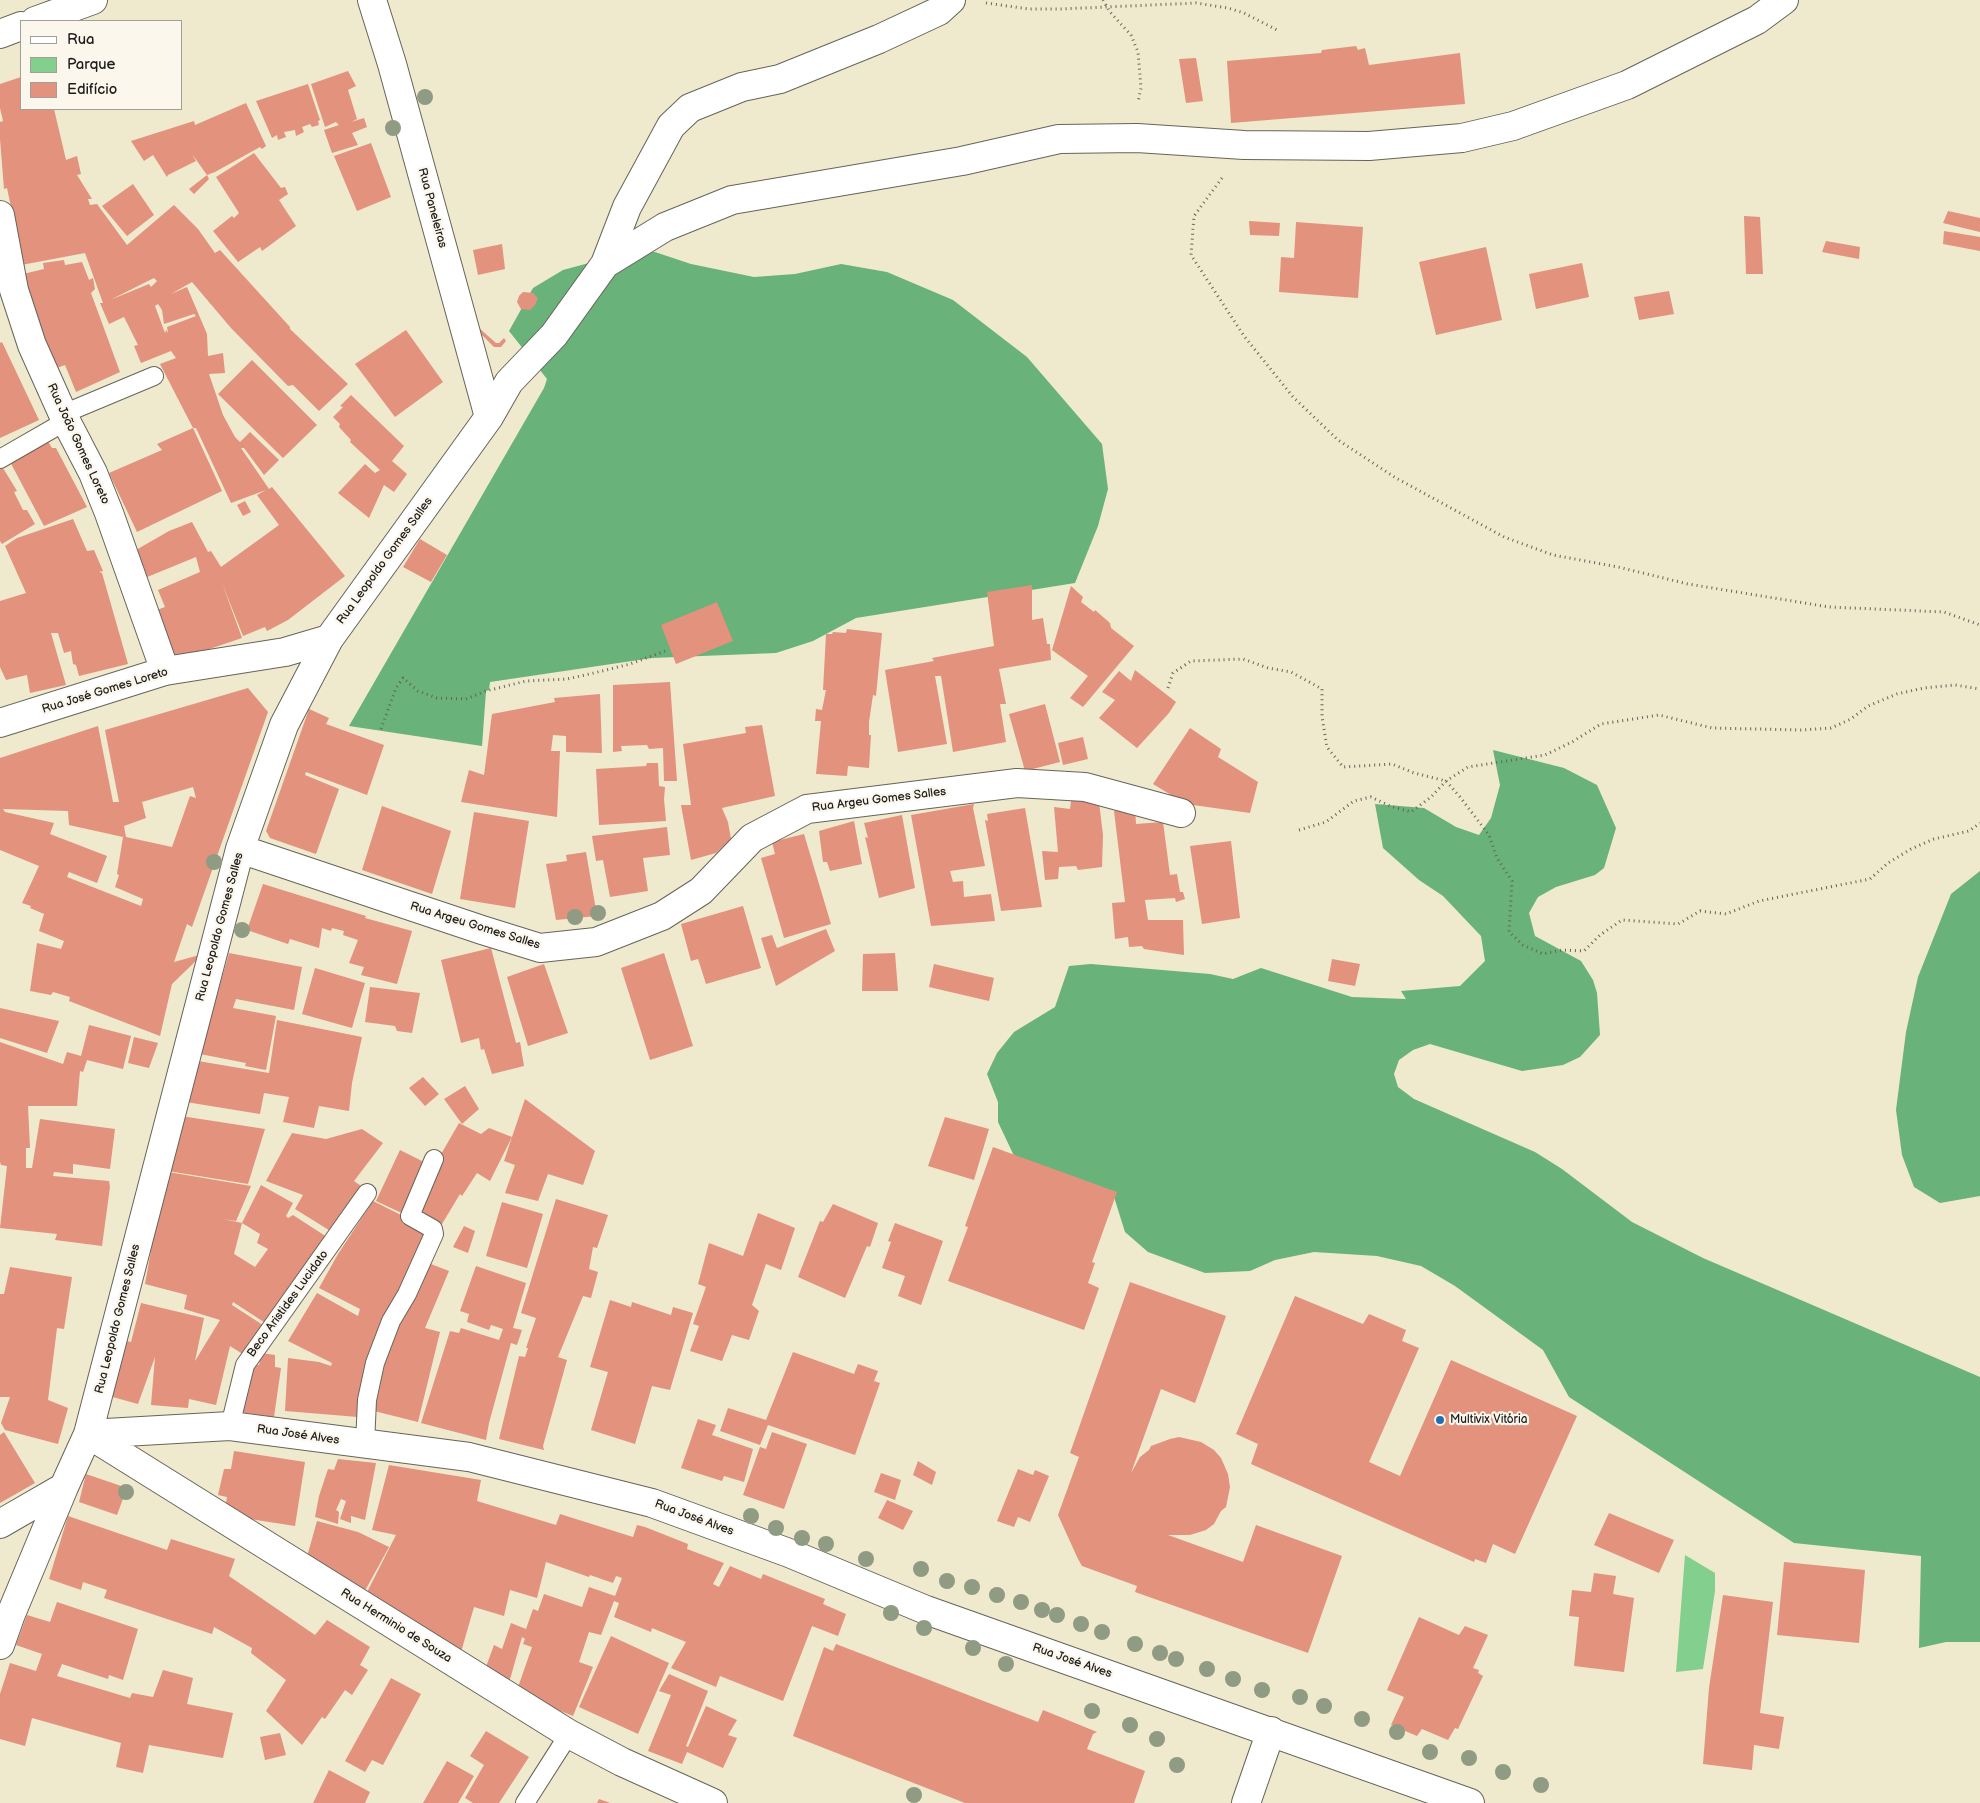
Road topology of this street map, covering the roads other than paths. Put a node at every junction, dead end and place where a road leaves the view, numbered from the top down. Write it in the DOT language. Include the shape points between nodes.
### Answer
graph roads {
  1 [pos="94,0"];
  2 [pos="372,0"];
  3 [pos="1784,0"];
  4 [pos="945,5"];
  5 [pos="38,20"];
  6 [pos="20,26"];
  7 [pos="0,34"];
  8 [pos="0,215"];
  9 [pos="605,264"];
  10 [pos="154,376"];
  11 [pos="489,417"];
  12 [pos="64,418"];
  13 [pos="0,459"];
  14 [pos="329,639"];
  15 [pos="164,671"];
  16 [pos="0,723"];
  17 [pos="1181,814"];
  18 [pos="240,849"];
  19 [pos="434,1159"];
  20 [pos="367,1193"];
  21 [pos="230,1426"];
  22 [pos="88,1434"];
  23 [pos="365,1444"];
  24 [pos="64,1487"];
  25 [pos="0,1524"];
  26 [pos="5,1602"];
  27 [pos="0,1645"];
  28 [pos="1271,1732"];
  29 [pos="568,1734"];
  30 [pos="525,1803"];
  31 [pos="713,1803"];
  32 [pos="1246,1803"];
  33 [pos="1470,1803"];
  1 -- 5 [label="street"];
  2 -- 11 [label="street, Rua Paneleiras"];
  3 -- 9 [label="street" via="1757,20 1627,85 1512,126 1462,138 1369,146 1137,138 1059,139 962,161 732,200 665,227"];
  4 -- 9 [label="street" via="879,39 780,79 742,87 690,108 671,126 654,154 626,207"];
  6 -- 7 [label="street"];
  8 -- 12 [label="street, Rua João Gomes Loreto" via="14,290 32,345"];
  9 -- 11 [label="street, Rua Leopoldo Gomes Salles" via="554,335 509,382"];
  10 -- 12 [label="lane"];
  11 -- 14 [label="street, Rua Leopoldo Gomes Salles"];
  12 -- 13 [label="lane"];
  12 -- 15 [label="street, Rua João Gomes Loreto" via="93,473 109,513"];
  14 -- 15 [label="street, Rua José Gomes Loreto" via="285,652"];
  14 -- 18 [label="street, Rua Leopoldo Gomes Salles" via="284,725"];
  15 -- 16 [label="street, Rua José Gomes Loreto"];
  17 -- 18 [label="street, Rua Argeu Gomes Salles" via="1085,787 1017,782 808,809 752,838 701,890 662,916 596,942 540,948"];
  18 -- 22 [label="street, Rua Leopoldo Gomes Salles"];
  19 -- 23 [label="lane" via="410,1216 433,1229 434,1234 391,1321 375,1363 367,1400"];
  20 -- 21 [label="lane, Beco Aristides Lucidato" via="246,1362"];
  21 -- 22 [label="street, Rua José Alves"];
  21 -- 23 [label="street, Rua José Alves"];
  22 -- 24 [label="street, Rua Leopoldo Gomes Salles"];
  22 -- 29 [label="street, Rua Herminio de Souza"];
  23 -- 28 [label="street, Rua José Alves" via="469,1457 652,1503 790,1553 926,1610"];
  24 -- 25 [label="street"];
  24 -- 26 [label="street, Rua Leopoldo Gomes Salles"];
  26 -- 27 [label="street, Rua Leopoldo Gomes Salles"];
  28 -- 32 [label="street"];
  28 -- 33 [label="street, Rua José Alves"];
  29 -- 30 [label="lane"];
  29 -- 31 [label="street, Rua Herminio de Souza"];
}
